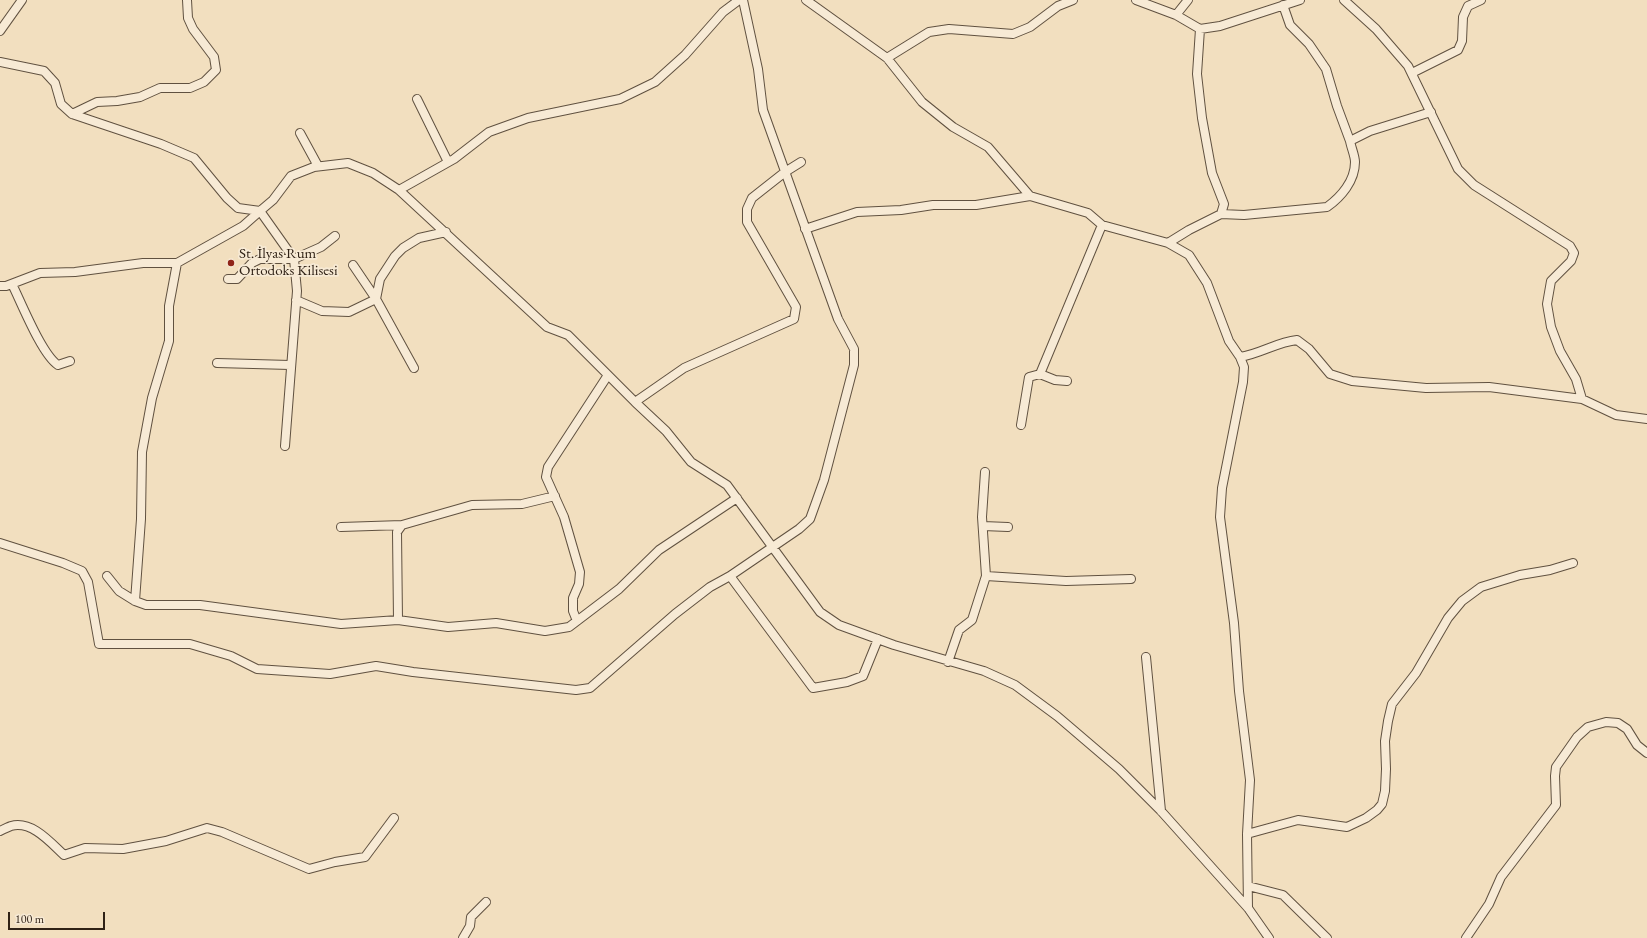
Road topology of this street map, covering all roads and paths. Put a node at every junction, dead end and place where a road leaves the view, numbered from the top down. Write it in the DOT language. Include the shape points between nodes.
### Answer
graph roads {
  1 [pos="22,0"];
  2 [pos="187,0"];
  3 [pos="739,0"];
  4 [pos="743,0"];
  5 [pos="806,0"];
  6 [pos="1073,0"];
  7 [pos="1136,0"];
  8 [pos="1188,0"];
  9 [pos="1300,0"];
  10 [pos="1344,0"];
  11 [pos="1481,0"];
  12 [pos="1283,5"];
  13 [pos="1176,15"];
  14 [pos="1200,29"];
  15 [pos="0,31"];
  16 [pos="887,58"];
  17 [pos="0,62"];
  18 [pos="1412,73"];
  19 [pos="417,99"];
  20 [pos="1431,112"];
  21 [pos="72,114"];
  22 [pos="300,132"];
  23 [pos="1350,141"];
  24 [pos="448,162"];
  25 [pos="801,162"];
  26 [pos="318,166"];
  27 [pos="785,172"];
  28 [pos="400,190"];
  29 [pos="1030,196"];
  30 [pos="260,211"];
  31 [pos="1221,214"];
  32 [pos="1102,225"];
  33 [pos="805,229"];
  34 [pos="446,232"];
  35 [pos="335,236"];
  36 [pos="1168,244"];
  37 [pos="294,259"];
  38 [pos="177,264"];
  39 [pos="353,265"];
  40 [pos="228,279"];
  41 [pos="12,284"];
  42 [pos="0,286"];
  43 [pos="376,299"];
  44 [pos="296,300"];
  45 [pos="1240,357"];
  46 [pos="70,362"];
  47 [pos="217,363"];
  48 [pos="290,365"];
  49 [pos="414,368"];
  50 [pos="1040,374"];
  51 [pos="608,375"];
  52 [pos="1067,381"];
  53 [pos="1582,399"];
  54 [pos="635,402"];
  55 [pos="1647,418"];
  56 [pos="1021,425"];
  57 [pos="285,446"];
  58 [pos="985,472"];
  59 [pos="555,496"];
  60 [pos="737,498"];
  61 [pos="402,525"];
  62 [pos="983,526"];
  63 [pos="341,527"];
  64 [pos="1008,527"];
  65 [pos="0,543"];
  66 [pos="772,546"];
  67 [pos="1573,563"];
  68 [pos="107,576"];
  69 [pos="730,576"];
  70 [pos="986,576"];
  71 [pos="1131,578"];
  72 [pos="135,601"];
  73 [pos="398,620"];
  74 [pos="577,621"];
  75 [pos="878,639"];
  76 [pos="1146,658"];
  77 [pos="948,662"];
  78 [pos="1647,752"];
  79 [pos="1160,811"];
  80 [pos="394,818"];
  81 [pos="0,831"];
  82 [pos="1247,834"];
  83 [pos="1248,886"];
  84 [pos="486,902"];
  85 [pos="1248,908"];
  86 [pos="463,938"];
  87 [pos="1269,938"];
  88 [pos="1327,938"];
  89 [pos="1466,938"];
  1 -- 15 [label="street"];
  2 -- 21 [label="street" via="188,18 193,29 214,57 216,70 204,82 190,88 160,88 140,97 97,102"];
  3 -- 24 [label="street" via="723,12 685,55 655,82 620,98 528,118 489,132"];
  4 -- 27 [label="street" via="758,69 763,110"];
  5 -- 16 [label="street"];
  6 -- 16 [label="street" via="1058,6 1030,27 1013,34 949,29 929,32"];
  7 -- 13 [label="street"];
  8 -- 13 [label="street"];
  9 -- 12 [label="street"];
  10 -- 18 [label="street" via="1376,30"];
  11 -- 18 [label="street" via="1468,6 1462,17 1462,41 1458,50"];
  12 -- 14 [label="street" via="1220,26"];
  12 -- 23 [label="street" via="1290,25 1309,44 1326,68"];
  13 -- 14 [label="street"];
  14 -- 31 [label="street" via="1197,74 1212,173 1224,204"];
  16 -- 29 [label="street" via="922,102 953,127 988,147"];
  17 -- 21 [label="street" via="44,71 55,83 61,104"];
  18 -- 20 [label="street"];
  19 -- 24 [label="street"];
  20 -- 23 [label="street" via="1370,131"];
  20 -- 53 [label="street" via="1458,169 1474,185 1570,246 1574,253 1571,261 1551,281 1547,304 1551,326 1560,351 1576,379"];
  21 -- 30 [label="street" via="194,158 238,208"];
  22 -- 26 [label="street"];
  23 -- 31 [label="street" via="1355,162 1352,176 1346,189 1327,206 1244,215"];
  24 -- 28 [label="street"];
  25 -- 27 [label="street"];
  26 -- 28 [label="street" via="348,163 373,173"];
  26 -- 30 [label="street" via="291,176 273,200"];
  27 -- 33 [label="street"];
  27 -- 54 [label="street" via="752,198 747,209 747,222 796,307 794,320 684,368"];
  28 -- 34 [label="street"];
  29 -- 32 [label="street" via="1088,213"];
  29 -- 33 [label="street" via="976,205 933,205 901,210 857,212"];
  30 -- 37 [label="street"];
  30 -- 38 [label="street" via="243,226"];
  31 -- 36 [label="street"];
  32 -- 36 [label="street"];
  32 -- 50 [label="street"];
  33 -- 66 [label="street" via="838,319 854,349 854,365 824,480 810,519"];
  34 -- 43 [label="street" via="419,238 395,256 380,279"];
  34 -- 51 [label="street" via="547,326 568,335"];
  35 -- 37 [label="street" via="321,247"];
  36 -- 45 [label="street" via="1189,255 1207,283 1229,341"];
  37 -- 40 [label="street" via="260,259 252,263 237,279"];
  37 -- 44 [label="street"];
  38 -- 41 [label="street" via="143,263 75,272 40,273"];
  38 -- 72 [label="street" via="169,306 169,341 152,398 142,452 141,518"];
  39 -- 43 [label="street"];
  41 -- 42 [label="street"];
  41 -- 46 [label="street" via="53,362 58,365"];
  43 -- 44 [label="street" via="349,312 322,311"];
  43 -- 49 [label="street"];
  44 -- 48 [label="street"];
  45 -- 53 [label="street" via="1254,355 1297,340 1330,374 1352,381 1426,388 1489,387"];
  45 -- 82 [label="street" via="1244,367 1243,382 1222,488 1220,517 1234,622 1250,780"];
  47 -- 48 [label="street"];
  48 -- 57 [label="street"];
  50 -- 52 [label="street" via="1055,380"];
  50 -- 56 [label="street" via="1029,377"];
  51 -- 54 [label="street"];
  51 -- 59 [label="street" via="548,468 546,477"];
  53 -- 55 [label="street" via="1616,415"];
  54 -- 60 [label="street" via="666,431 691,462 727,485"];
  58 -- 62 [label="street"];
  59 -- 61 [label="street" via="522,504 472,505"];
  59 -- 74 [label="street" via="564,516 580,572 573,612"];
  60 -- 66 [label="street"];
  60 -- 74 [label="street" via="659,550 619,589"];
  61 -- 63 [label="street"];
  61 -- 73 [label="street" via="397,532"];
  62 -- 64 [label="street"];
  62 -- 70 [label="street"];
  65 -- 69 [label="street" via="82,571 88,582 99,644 190,644 231,656 257,668 330,674 376,666 576,690 590,688 675,614 710,587"];
  66 -- 69 [label="street"];
  66 -- 75 [label="street" via="820,612 839,625"];
  67 -- 82 [label="street" via="1481,587 1462,601 1448,618 1416,673 1392,704 1384,740 1385,791 1382,804 1377,810 1347,827 1298,820"];
  68 -- 72 [label="street" via="119,591"];
  69 -- 75 [label="street" via="813,688 847,682 863,676"];
  70 -- 71 [label="street" via="1066,581"];
  70 -- 77 [label="street" via="972,620 959,630"];
  72 -- 73 [label="street" via="146,605 200,605 341,624"];
  73 -- 74 [label="street" via="448,627 496,623 545,630 570,627"];
  75 -- 77 [label="street"];
  76 -- 79 [label="street"];
  77 -- 79 [label="street" via="984,671 1015,685 1057,716 1119,769"];
  78 -- 89 [label="street" via="1637,745 1627,729 1618,723 1606,722 1588,727 1577,737 1556,766 1556,805 1501,877 1489,904"];
  79 -- 85 [label="street"];
  80 -- 81 [label="street" via="365,857 310,869 207,828 166,841 123,849 85,848 64,855 27,826 12,825"];
  82 -- 83 [label="street"];
  83 -- 85 [label="street"];
  83 -- 88 [label="street" via="1283,895"];
  84 -- 86 [label="street" via="471,917 470,926"];
  85 -- 87 [label="street"];
}
